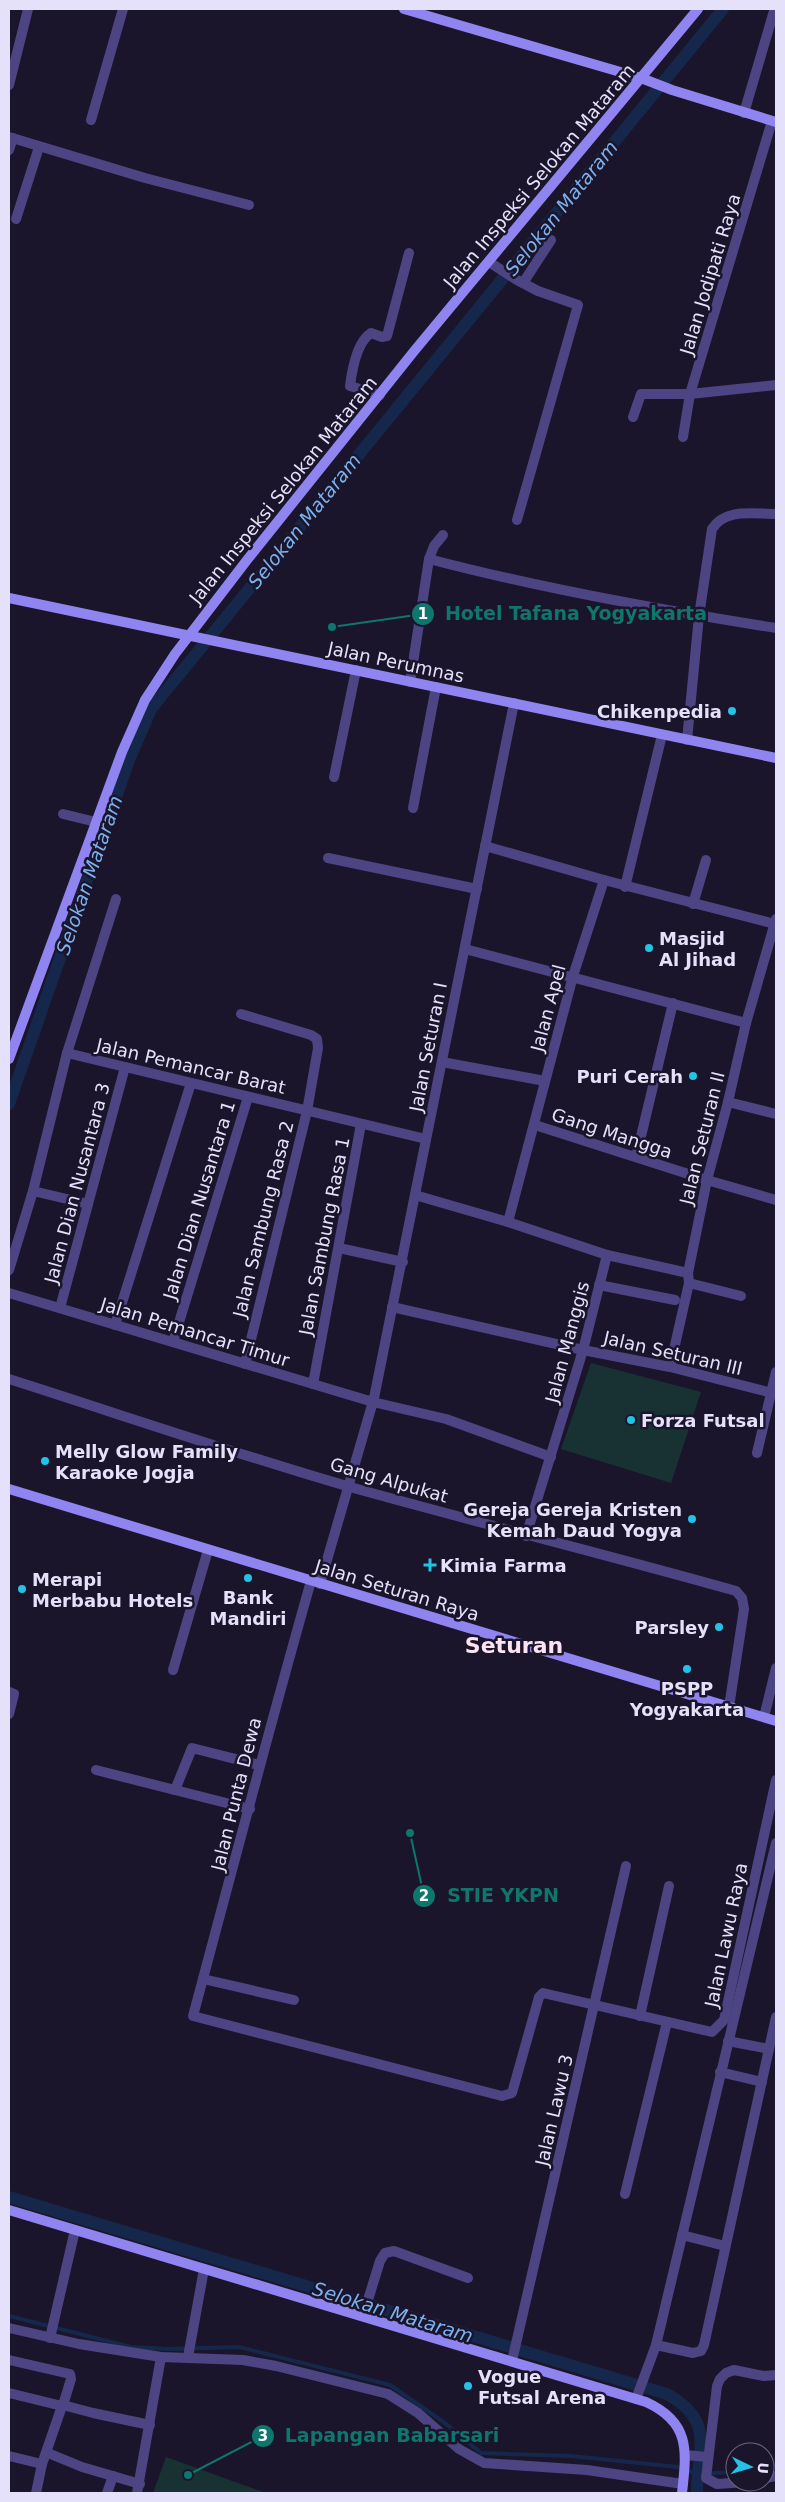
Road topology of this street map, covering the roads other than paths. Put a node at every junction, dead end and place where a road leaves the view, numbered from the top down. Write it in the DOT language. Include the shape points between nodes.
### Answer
graph roads {
  1 [pos="28,9"];
  2 [pos="123,9"];
  3 [pos="404,9"];
  4 [pos="698,9"];
  5 [pos="772,11"];
  6 [pos="641,78"];
  7 [pos="9,85"];
  8 [pos="744,113"];
  9 [pos="91,120"];
  10 [pos="774,122"];
  11 [pos="11,137"];
  12 [pos="40,146"];
  13 [pos="9,150"];
  14 [pos="249,205"];
  15 [pos="16,219"];
  16 [pos="551,240"];
  17 [pos="409,253"];
  18 [pos="489,262"];
  19 [pos="520,282"];
  20 [pos="776,385"];
  21 [pos="690,394"];
  22 [pos="380,395"];
  23 [pos="633,417"];
  24 [pos="683,436"];
  25 [pos="776,514"];
  26 [pos="517,520"];
  27 [pos="443,535"];
  28 [pos="429,559"];
  29 [pos="9,598"];
  30 [pos="699,616"];
  31 [pos="776,628"];
  32 [pos="189,635"];
  33 [pos="356,670"];
  34 [pos="410,682"];
  35 [pos="436,687"];
  36 [pos="514,703"];
  37 [pos="662,734"];
  38 [pos="687,740"];
  39 [pos="776,758"];
  40 [pos="334,777"];
  41 [pos="413,808"];
  42 [pos="63,814"];
  43 [pos="96,822"];
  44 [pos="485,846"];
  45 [pos="328,858"];
  46 [pos="706,860"];
  47 [pos="604,880"];
  48 [pos="625,887"];
  49 [pos="477,889"];
  50 [pos="116,899"];
  51 [pos="693,904"];
  52 [pos="775,921"];
  53 [pos="465,948"];
  54 [pos="573,976"];
  55 [pos="673,1003"];
  56 [pos="241,1014"];
  57 [pos="746,1022"];
  58 [pos="68,1054"];
  59 [pos="9,1059"];
  60 [pos="442,1062"];
  61 [pos="125,1067"];
  62 [pos="545,1081"];
  63 [pos="190,1083"];
  64 [pos="248,1097"];
  65 [pos="728,1102"];
  66 [pos="307,1111"];
  67 [pos="776,1114"];
  68 [pos="361,1124"];
  69 [pos="535,1125"];
  70 [pos="426,1139"];
  71 [pos="636,1157"];
  72 [pos="707,1180"];
  73 [pos="33,1191"];
  74 [pos="415,1195"];
  75 [pos="776,1200"];
  76 [pos="88,1204"];
  77 [pos="508,1222"];
  78 [pos="339,1248"];
  79 [pos="606,1255"];
  80 [pos="403,1262"];
  81 [pos="9,1270"];
  82 [pos="688,1278"];
  83 [pos="599,1285"];
  84 [pos="9,1293"];
  85 [pos="741,1296"];
  86 [pos="675,1300"];
  87 [pos="392,1307"];
  88 [pos="60,1308"];
  89 [pos="115,1325"];
  90 [pos="173,1342"];
  91 [pos="583,1350"];
  92 [pos="245,1364"];
  93 [pos="670,1367"];
  94 [pos="776,1372"];
  95 [pos="9,1379"];
  96 [pos="313,1384"];
  97 [pos="772,1393"];
  98 [pos="373,1400"];
  99 [pos="757,1453"];
  100 [pos="551,1457"];
  101 [pos="348,1486"];
  102 [pos="9,1490"];
  103 [pos="526,1536"];
  104 [pos="208,1550"];
  105 [pos="316,1582"];
  106 [pos="776,1668"];
  107 [pos="173,1670"];
  108 [pos="9,1692"];
  109 [pos="729,1707"];
  110 [pos="9,1714"];
  111 [pos="764,1717"];
  112 [pos="776,1721"];
  113 [pos="259,1764"];
  114 [pos="96,1770"];
  115 [pos="776,1780"];
  116 [pos="175,1790"];
  117 [pos="250,1809"];
  118 [pos="776,1843"];
  119 [pos="626,1866"];
  120 [pos="669,1886"];
  121 [pos="203,1980"];
  122 [pos="294,2000"];
  123 [pos="594,2005"];
  124 [pos="193,2016"];
  125 [pos="640,2016"];
  126 [pos="776,2017"];
  127 [pos="668,2022"];
  128 [pos="728,2041"];
  129 [pos="769,2048"];
  130 [pos="720,2072"];
  131 [pos="762,2082"];
  132 [pos="625,2194"];
  133 [pos="9,2210"];
  134 [pos="74,2230"];
  135 [pos="682,2235"];
  136 [pos="725,2246"];
  137 [pos="204,2269"];
  138 [pos="468,2278"];
  139 [pos="365,2312"];
  140 [pos="9,2328"];
  141 [pos="51,2330"];
  142 [pos="656,2345"];
  143 [pos="188,2354"];
  144 [pos="161,2357"];
  145 [pos="513,2358"];
  146 [pos="9,2360"];
  147 [pos="776,2375"];
  148 [pos="9,2393"];
  149 [pos="638,2395"];
  150 [pos="150,2425"];
  151 [pos="48,2453"];
  152 [pos="9,2456"];
  153 [pos="688,2457"];
  154 [pos="706,2457"];
  155 [pos="42,2464"];
  156 [pos="113,2476"];
  157 [pos="725,2483"];
  158 [pos="683,2485"];
  159 [pos="139,2488"];
  160 [pos="36,2493"];
  161 [pos="107,2493"];
  1 -- 7 [label="street"];
  2 -- 9 [label="street"];
  3 -- 6 [label="main road"];
  4 -- 6 [label="main road, Jalan Inspeksi Selokan Mataram"];
  5 -- 8 [label="street"];
  6 -- 8 [label="main road"];
  6 -- 18 [label="main road, Jalan Inspeksi Selokan Mataram"];
  8 -- 10 [label="main road"];
  10 -- 21 [label="street, Jalan Jodipati Raya"];
  11 -- 12 [label="street"];
  11 -- 13 [label="street"];
  12 -- 14 [label="street"];
  12 -- 15 [label="street"];
  16 -- 19 [label="street"];
  17 -- 22 [label="street" via="387,336 371,333 366,336 353,366 350,386"];
  18 -- 19 [label="street"];
  18 -- 22 [label="main road, Jalan Inspeksi Selokan Mataram"];
  19 -- 26 [label="street" via="578,305"];
  20 -- 21 [label="street"];
  21 -- 23 [label="street" via="640,394"];
  21 -- 24 [label="street, Jalan Jodipati Raya"];
  22 -- 32 [label="main road, Jalan Inspeksi Selokan Mataram"];
  25 -- 30 [label="street" via="727,515 717,520 712,529"];
  27 -- 28 [label="street"];
  28 -- 30 [label="street" via="504,579"];
  28 -- 34 [label="street"];
  29 -- 32 [label="main road, Jalan Perumnas"];
  30 -- 31 [label="street"];
  30 -- 38 [label="street"];
  32 -- 33 [label="main road, Jalan Perumnas"];
  32 -- 43 [label="main road, Jalan Inspeksi Selokan Mataram" via="138,714"];
  33 -- 34 [label="main road, Jalan Perumnas"];
  33 -- 40 [label="street"];
  34 -- 35 [label="main road, Jalan Perumnas"];
  35 -- 36 [label="main road, Jalan Perumnas"];
  35 -- 41 [label="street"];
  36 -- 37 [label="main road, Jalan Perumnas"];
  36 -- 44 [label="street, Jalan Seturan I"];
  37 -- 38 [label="main road, Jalan Perumnas"];
  37 -- 48 [label="street"];
  38 -- 39 [label="main road, Jalan Perumnas"];
  42 -- 43 [label="street"];
  43 -- 59 [label="main road, Jalan Inspeksi Selokan Mataram"];
  44 -- 47 [label="street"];
  44 -- 49 [label="street, Jalan Seturan I"];
  45 -- 49 [label="street"];
  46 -- 51 [label="street"];
  47 -- 48 [label="street"];
  47 -- 54 [label="street, Jalan Apel"];
  48 -- 51 [label="street"];
  49 -- 53 [label="street, Jalan Seturan I"];
  50 -- 58 [label="street"];
  51 -- 52 [label="street"];
  52 -- 57 [label="street, Jalan Seturan II"];
  53 -- 54 [label="street"];
  53 -- 60 [label="street, Jalan Seturan I"];
  54 -- 55 [label="street"];
  54 -- 62 [label="street, Jalan Apel"];
  55 -- 57 [label="street"];
  55 -- 71 [label="street"];
  56 -- 66 [label="street, Jalan Pemancar Barat" via="317,1039"];
  57 -- 65 [label="street, Jalan Seturan II"];
  58 -- 61 [label="street, Jalan Pemancar Barat"];
  58 -- 73 [label="street"];
  60 -- 62 [label="street"];
  60 -- 70 [label="street, Jalan Seturan I"];
  61 -- 63 [label="street, Jalan Pemancar Barat"];
  61 -- 76 [label="street, Jalan Dian Nusantara 3"];
  62 -- 69 [label="street, Jalan Apel"];
  63 -- 64 [label="street, Jalan Pemancar Barat"];
  63 -- 89 [label="street"];
  64 -- 66 [label="street, Jalan Pemancar Barat"];
  64 -- 90 [label="street, Jalan Dian Nusantara 1"];
  65 -- 67 [label="street"];
  65 -- 72 [label="street, Jalan Seturan II"];
  66 -- 68 [label="street, Jalan Pemancar Barat"];
  66 -- 92 [label="street, Jalan Sambung Rasa 2"];
  68 -- 70 [label="street, Jalan Pemancar Barat"];
  68 -- 78 [label="street, Jalan Sambung Rasa 1"];
  69 -- 71 [label="street, Gang Mangga"];
  69 -- 77 [label="street, Jalan Apel"];
  70 -- 74 [label="street, Jalan Seturan I"];
  71 -- 72 [label="street, Gang Mangga"];
  72 -- 75 [label="street, Gang Mangga"];
  72 -- 82 [label="street, Jalan Seturan II"];
  73 -- 76 [label="street"];
  73 -- 81 [label="street"];
  74 -- 77 [label="street"];
  74 -- 80 [label="street, Jalan Seturan I"];
  76 -- 88 [label="street, Jalan Dian Nusantara 3"];
  77 -- 79 [label="street"];
  78 -- 80 [label="street"];
  78 -- 96 [label="street, Jalan Sambung Rasa 1"];
  79 -- 82 [label="street"];
  79 -- 83 [label="street, Jalan Manggis"];
  80 -- 87 [label="street, Jalan Seturan I"];
  82 -- 85 [label="street"];
  82 -- 93 [label="street, Jalan Seturan II"];
  83 -- 86 [label="street"];
  83 -- 91 [label="street, Jalan Manggis"];
  84 -- 88 [label="street, Jalan Pemancar Timur"];
  87 -- 91 [label="street, Jalan Seturan III"];
  87 -- 98 [label="street, Jalan Seturan I"];
  88 -- 89 [label="street, Jalan Pemancar Timur"];
  89 -- 90 [label="street, Jalan Pemancar Timur"];
  90 -- 92 [label="street, Jalan Pemancar Timur"];
  91 -- 93 [label="street, Jalan Seturan III"];
  91 -- 100 [label="street, Jalan Manggis"];
  92 -- 96 [label="street, Jalan Pemancar Timur"];
  93 -- 97 [label="street, Jalan Seturan III"];
  94 -- 97 [label="street"];
  95 -- 101 [label="street, Gang Alpukat"];
  96 -- 98 [label="street, Jalan Pemancar Timur"];
  97 -- 99 [label="street"];
  98 -- 100 [label="street, Jalan Pemancar Timur" via="446,1419"];
  98 -- 101 [label="street"];
  100 -- 103 [label="street, Jalan Manggis"];
  101 -- 103 [label="street, Gang Alpukat"];
  101 -- 105 [label="street"];
  102 -- 104 [label="main road, Jalan Seturan Raya"];
  103 -- 109 [label="street, Gang Alpukat" via="736,1591 742,1598 744,1609"];
  104 -- 105 [label="main road, Jalan Seturan Raya"];
  104 -- 107 [label="street"];
  105 -- 109 [label="main road, Jalan Seturan Raya"];
  105 -- 113 [label="street, Jalan Punta Dewa"];
  106 -- 111 [label="street"];
  108 -- 110 [label="street" via="14,1694"];
  109 -- 111 [label="main road, Jalan Seturan Raya"];
  111 -- 112 [label="main road, Jalan Seturan Raya"];
  113 -- 116 [label="street" via="192,1748"];
  113 -- 117 [label="street, Jalan Punta Dewa"];
  114 -- 116 [label="street"];
  115 -- 127 [label="street, Jalan Lawu Raya" via="724,2020 712,2032"];
  116 -- 117 [label="street"];
  117 -- 121 [label="street, Jalan Punta Dewa"];
  118 -- 128 [label="street"];
  119 -- 123 [label="street, Jalan Lawu 3"];
  120 -- 125 [label="street"];
  121 -- 122 [label="street"];
  121 -- 124 [label="street, Jalan Punta Dewa"];
  123 -- 124 [label="street, Jalan Lawu Raya" via="543,1993 539,1997 512,2093 508,2096"];
  123 -- 125 [label="street, Jalan Lawu Raya"];
  123 -- 145 [label="street, Jalan Lawu 3"];
  125 -- 127 [label="street, Jalan Lawu Raya"];
  126 -- 129 [label="street"];
  127 -- 132 [label="street"];
  128 -- 129 [label="street"];
  128 -- 130 [label="street"];
  129 -- 131 [label="street"];
  130 -- 131 [label="street"];
  130 -- 135 [label="street"];
  131 -- 136 [label="street"];
  133 -- 134 [label="main road"];
  134 -- 137 [label="main road"];
  134 -- 141 [label="street"];
  135 -- 136 [label="street"];
  135 -- 142 [label="street"];
  136 -- 142 [label="street" via="701,2351 694,2353"];
  137 -- 139 [label="main road"];
  137 -- 143 [label="street"];
  138 -- 139 [label="street" via="394,2251 385,2253"];
  139 -- 145 [label="main road"];
  140 -- 141 [label="street"];
  141 -- 144 [label="street"];
  142 -- 149 [label="street"];
  143 -- 144 [label="street"];
  143 -- 158 [label="street" via="276,2366 388,2394 418,2413 459,2449 484,2463 587,2470"];
  144 -- 150 [label="street"];
  145 -- 149 [label="main road"];
  146 -- 150 [label="street" via="70,2374 63,2405"];
  147 -- 154 [label="street" via="734,2370 720,2379"];
  148 -- 151 [label="street" via="62,2406"];
  149 -- 153 [label="main road" via="673,2419"];
  150 -- 159 [label="street"];
  151 -- 155 [label="street"];
  151 -- 156 [label="street"];
  152 -- 155 [label="street"];
  153 -- 154 [label="street"];
  153 -- 158 [label="main road"];
  154 -- 157 [label="street" via="706,2474 712,2483"];
  155 -- 160 [label="street"];
  156 -- 159 [label="street"];
  156 -- 161 [label="street"];
}
